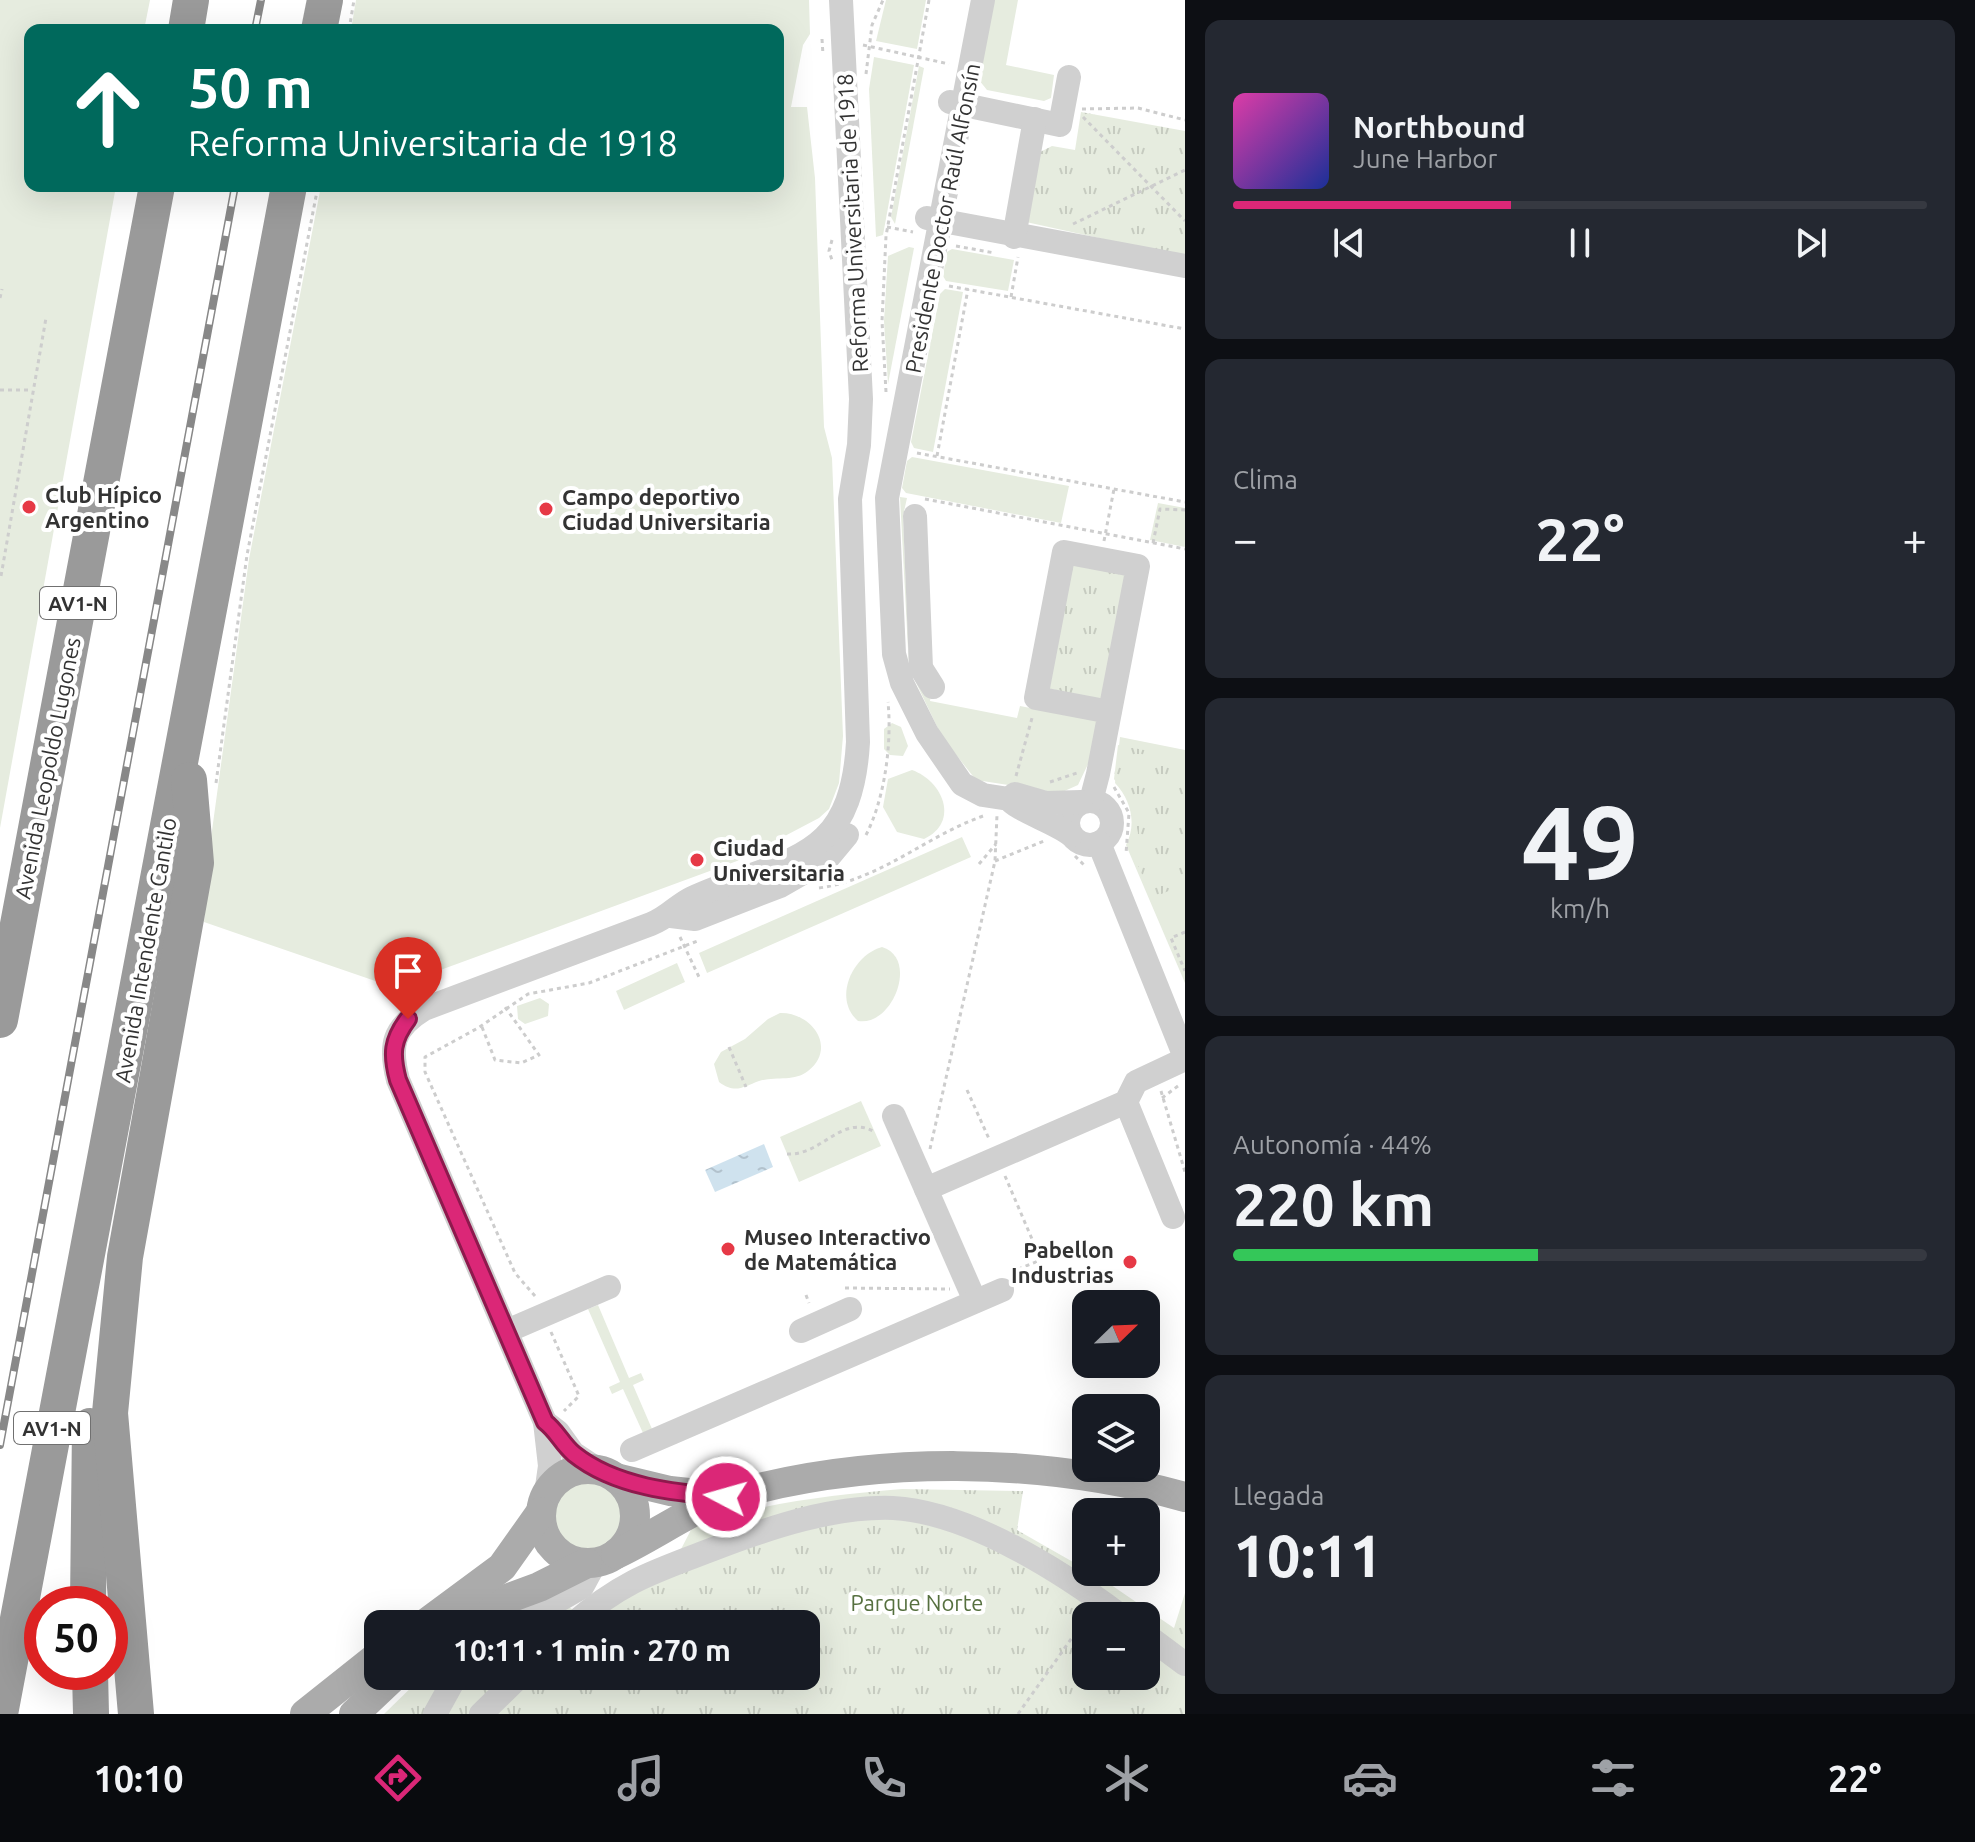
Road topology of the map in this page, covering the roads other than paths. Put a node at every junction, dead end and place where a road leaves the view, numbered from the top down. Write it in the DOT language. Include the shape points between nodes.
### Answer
graph roads {
  1 [pos="191,0"];
  2 [pos="325,0"];
  3 [pos="841,0"];
  4 [pos="968,0"];
  5 [pos="983,0"];
  6 [pos="187,24"];
  7 [pos="320,24"];
  8 [pos="1069,77"];
  9 [pos="955,103"];
  10 [pos="1035,119"];
  11 [pos="156,192"];
  12 [pos="288,192"];
  13 [pos="932,228"];
  14 [pos="1025,239"];
  15 [pos="1185,266"];
  16 [pos="918,507"];
  17 [pos="933,687"];
  18 [pos="1110,712"];
  19 [pos="185,726"];
  20 [pos="1006,800"];
  21 [pos="1086,801"];
  22 [pos="1062,842"];
  23 [pos="1099,843"];
  24 [pos="0,1020"];
  25 [pos="1185,1058"];
  26 [pos="1126,1102"];
  27 [pos="894,1116"];
  28 [pos="110,1143"];
  29 [pos="926,1189"];
  30 [pos="1173,1217"];
  31 [pos="1002,1282"];
  32 [pos="609,1287"];
  33 [pos="968,1296"];
  34 [pos="847,1298"];
  35 [pos="507,1331"];
  36 [pos="801,1331"];
  37 [pos="554,1421"];
  38 [pos="632,1450"];
  39 [pos="606,1473"];
  40 [pos="726,1497"];
  41 [pos="1185,1497"];
  42 [pos="543,1503"];
  43 [pos="599,1560"];
  44 [pos="88,1586"];
  45 [pos="1101,1602"];
  46 [pos="444,1610"];
  47 [pos="486,1610"];
  48 [pos="542,1610"];
  49 [pos="589,1610"];
  50 [pos="1160,1645"];
  51 [pos="1185,1664"];
  52 [pos="364,1667"];
  53 [pos="90,1690"];
  54 [pos="379,1690"];
  55 [pos="506,1690"];
  56 [pos="138,1707"];
  57 [pos="0,1714"];
  58 [pos="91,1714"];
  59 [pos="305,1714"];
  60 [pos="354,1714"];
  61 [pos="481,1714"];
  1 -- 6 [label="highway"];
  2 -- 7 [label="highway"];
  3 -- 35 [label="lane, Reforma Universitaria de 1918" via="867,555 873,745 867,793 842,843 809,872 695,919 424,1009 398,1033 391,1055 398,1080"];
  4 -- 9 [label="lane, Presidente Doctor Raúl Alfonsín"];
  5 -- 9 [label="lane, Presidente Doctor Raúl Alfonsín"];
  8 -- 10 [label="lane" via="1060,125"];
  9 -- 10 [label="lane"];
  9 -- 13 [label="lane, Presidente Doctor Raúl Alfonsín"];
  10 -- 14 [label="lane"];
  11 -- 24 [label="highway, Avenida Leopoldo Lugones / AV1-N"];
  12 -- 19 [label="highway, Avenida Intendente Cantilo / AV1-N"];
  13 -- 14 [label="lane"];
  13 -- 20 [label="lane, Presidente Doctor Raúl Alfonsín" via="895,382 905,444 887,498 894,654 927,733 962,784"];
  14 -- 15 [label="lane"];
  16 -- 17 [label="lane" via="921,668"];
  18 -- 18 [label="lane" via="1138,566 1064,552 1036,698"];
  18 -- 21 [label="lane" via="1098,774"];
  19 -- 28 [label="highway, Avenida Intendente Cantilo / AV1-N"];
  19 -- 56 [label="highway" via="196,863 125,1257 110,1413"];
  20 -- 21 [label="lane, Presidente Doctor Raúl Alfonsín" via="1015,794 1046,803"];
  20 -- 22 [label="lane, Presidente Doctor Raúl Alfonsín" via="1055,821"];
  21 -- 22 [label="lane" via="1070,812"];
  21 -- 23 [label="lane" via="1105,806 1112,819 1109,833"];
  22 -- 23 [label="lane"];
  23 -- 25 [label="lane"];
  25 -- 26 [label="lane" via="1136,1082"];
  26 -- 29 [label="lane"];
  26 -- 30 [label="lane"];
  27 -- 29 [label="lane"];
  28 -- 44 [label="highway" via="111,1237 90,1428"];
  28 -- 57 [label="highway, Avenida Intendente Cantilo / AV1-N" via="83,1261"];
  29 -- 33 [label="lane"];
  31 -- 33 [label="lane"];
  32 -- 35 [label="lane"];
  33 -- 38 [label="lane"];
  34 -- 36 [label="lane"];
  35 -- 37 [label="lane, Reforma Universitaria de 1918"];
  37 -- 39 [label="lane, Reforma Universitaria de 1918" via="573,1453"];
  37 -- 42 [label="lane, Reforma Universitaria de 1918"];
  39 -- 40 [label="main road" via="670,1491"];
  39 -- 42 [label="main road" via="567,1473"];
  39 -- 43 [label="main road" via="628,1491 634,1525 628,1541"];
  40 -- 41 [label="main road" via="863,1471 954,1468 1079,1476"];
  40 -- 43 [label="main road"];
  42 -- 43 [label="main road" via="548,1541 572,1560"];
  42 -- 46 [label="main road" via="502,1567"];
  43 -- 47 [label="main road"];
  43 -- 48 [label="lane" via="582,1587"];
  45 -- 49 [label="lane" via="1006,1543 922,1513 866,1509 767,1531 633,1579"];
  50 -- 51 [label="lane"];
  52 -- 59 [label="main road"];
  53 -- 58 [label="highway"];
  54 -- 60 [label="main road"];
  55 -- 61 [label="lane"];
}
